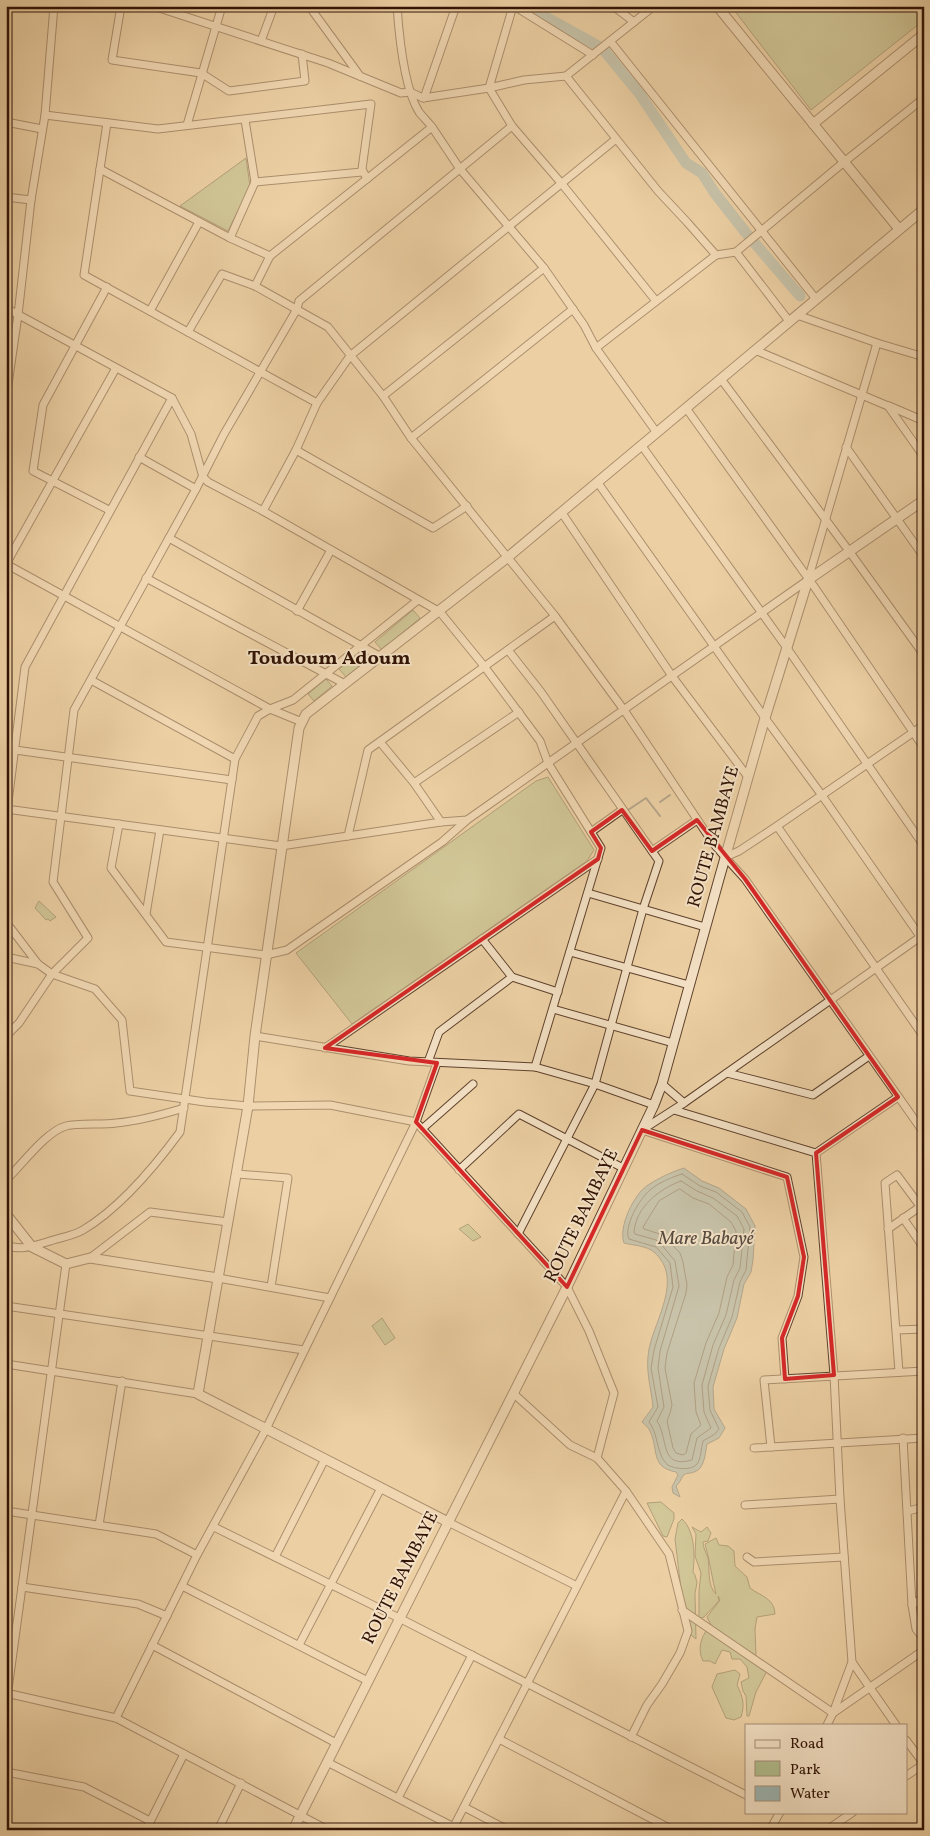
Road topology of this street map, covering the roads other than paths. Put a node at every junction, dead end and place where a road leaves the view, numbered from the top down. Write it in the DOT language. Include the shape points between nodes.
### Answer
graph roads {
  1 [pos="54,6"];
  2 [pos="121,6"];
  3 [pos="153,6"];
  4 [pos="222,6"];
  5 [pos="274,6"];
  6 [pos="309,6"];
  7 [pos="397,6"];
  8 [pos="456,6"];
  9 [pos="514,6"];
  10 [pos="613,6"];
  11 [pos="654,6"];
  12 [pos="721,8"];
  13 [pos="634,22"];
  14 [pos="216,26"];
  15 [pos="924,34"];
  16 [pos="260,40"];
  17 [pos="610,41"];
  18 [pos="302,54"];
  19 [pos="593,55"];
  20 [pos="201,73"];
  21 [pos="360,76"];
  22 [pos="566,76"];
  23 [pos="490,88"];
  24 [pos="410,92"];
  25 [pos="424,98"];
  26 [pos="924,98"];
  27 [pos="45,115"];
  28 [pos="245,120"];
  29 [pos="6,122"];
  30 [pos="107,123"];
  31 [pos="813,124"];
  32 [pos="187,125"];
  33 [pos="512,126"];
  34 [pos="432,127"];
  35 [pos="42,130"];
  36 [pos="616,139"];
  37 [pos="844,162"];
  38 [pos="100,169"];
  39 [pos="460,169"];
  40 [pos="362,172"];
  41 [pos="367,179"];
  42 [pos="255,182"];
  43 [pos="562,184"];
  44 [pos="6,196"];
  45 [pos="31,200"];
  46 [pos="924,209"];
  47 [pos="198,222"];
  48 [pos="510,226"];
  49 [pos="898,229"];
  50 [pos="762,231"];
  51 [pos="230,238"];
  52 [pos="736,252"];
  53 [pos="270,256"];
  54 [pos="716,256"];
  55 [pos="544,268"];
  56 [pos="255,286"];
  57 [pos="107,288"];
  58 [pos="816,299"];
  59 [pos="656,302"];
  60 [pos="6,308"];
  61 [pos="297,309"];
  62 [pos="573,309"];
  63 [pos="150,311"];
  64 [pos="18,315"];
  65 [pos="797,315"];
  66 [pos="789,321"];
  67 [pos="188,332"];
  68 [pos="876,343"];
  69 [pos="75,346"];
  70 [pos="596,348"];
  71 [pos="755,350"];
  72 [pos="350,356"];
  73 [pos="924,357"];
  74 [pos="116,368"];
  75 [pos="260,372"];
  76 [pos="721,379"];
  77 [pos="862,394"];
  78 [pos="383,396"];
  79 [pos="6,398"];
  80 [pos="172,398"];
  81 [pos="317,403"];
  82 [pos="888,406"];
  83 [pos="686,408"];
  84 [pos="924,421"];
  85 [pos="656,433"];
  86 [pos="411,438"];
  87 [pos="642,446"];
  88 [pos="846,448"];
  89 [pos="296,450"];
  90 [pos="139,457"];
  91 [pos="924,457"];
  92 [pos="203,477"];
  93 [pos="52,480"];
  94 [pos="598,483"];
  95 [pos="196,489"];
  96 [pos="924,500"];
  97 [pos="467,506"];
  98 [pos="109,510"];
  99 [pos="263,511"];
  100 [pos="562,513"];
  101 [pos="896,518"];
  102 [pos="826,520"];
  103 [pos="169,538"];
  104 [pos="331,550"];
  105 [pos="849,551"];
  106 [pos="508,557"];
  107 [pos="924,557"];
  108 [pos="6,564"];
  109 [pos="146,578"];
  110 [pos="808,580"];
  111 [pos="64,594"];
  112 [pos="418,600"];
  113 [pos="297,611"];
  114 [pos="440,612"];
  115 [pos="762,613"];
  116 [pos="555,616"];
  117 [pos="120,626"];
  118 [pos="361,646"];
  119 [pos="715,646"];
  120 [pos="787,648"];
  121 [pos="508,650"];
  122 [pos="924,655"];
  123 [pos="381,657"];
  124 [pos="484,666"];
  125 [pos="326,674"];
  126 [pos="672,676"];
  127 [pos="91,680"];
  128 [pos="345,684"];
  129 [pos="270,709"];
  130 [pos="624,710"];
  131 [pos="519,712"];
  132 [pos="765,718"];
  133 [pos="302,722"];
  134 [pos="924,725"];
  135 [pos="913,732"];
  136 [pos="380,742"];
  137 [pos="576,743"];
  138 [pos="924,748"];
  139 [pos="15,750"];
  140 [pos="69,758"];
  141 [pos="235,759"];
  142 [pos="548,763"];
  143 [pos="867,763"];
  144 [pos="748,777"];
  145 [pos="232,780"];
  146 [pos="414,783"];
  147 [pos="821,794"];
  148 [pos="7,809"];
  149 [pos="622,810"];
  150 [pos="61,816"];
  151 [pos="6,818"];
  152 [pos="467,820"];
  153 [pos="697,820"];
  154 [pos="441,822"];
  155 [pos="119,824"];
  156 [pos="777,826"];
  157 [pos="160,830"];
  158 [pos="591,832"];
  159 [pos="348,836"];
  160 [pos="223,838"];
  161 [pos="281,846"];
  162 [pos="924,846"];
  163 [pos="652,851"];
  164 [pos="725,858"];
  165 [pos="598,859"];
  166 [pos="588,893"];
  167 [pos="643,909"];
  168 [pos="146,914"];
  169 [pos="6,922"];
  170 [pos="705,927"];
  171 [pos="922,938"];
  172 [pos="482,939"];
  173 [pos="208,947"];
  174 [pos="570,952"];
  175 [pos="266,956"];
  176 [pos="6,957"];
  177 [pos="38,964"];
  178 [pos="627,966"];
  179 [pos="876,968"];
  180 [pos="52,974"];
  181 [pos="512,978"];
  182 [pos="689,985"];
  183 [pos="558,992"];
  184 [pos="830,1000"];
  185 [pos="553,1009"];
  186 [pos="611,1026"];
  187 [pos="6,1036"];
  188 [pos="255,1036"];
  189 [pos="924,1037"];
  190 [pos="673,1043"];
  191 [pos="325,1048"];
  192 [pos="870,1056"];
  193 [pos="428,1062"];
  194 [pos="437,1063"];
  195 [pos="535,1068"];
  196 [pos="727,1073"];
  197 [pos="473,1084"];
  198 [pos="595,1084"];
  199 [pos="662,1084"];
  200 [pos="898,1097"];
  201 [pos="184,1098"];
  202 [pos="684,1103"];
  203 [pos="654,1105"];
  204 [pos="248,1106"];
  205 [pos="184,1108"];
  206 [pos="674,1110"];
  207 [pos="416,1122"];
  208 [pos="422,1128"];
  209 [pos="642,1130"];
  210 [pos="924,1132"];
  211 [pos="566,1139"];
  212 [pos="816,1153"];
  213 [pos="623,1168"];
  214 [pos="459,1170"];
  215 [pos="237,1174"];
  216 [pos="9,1177"];
  217 [pos="922,1205"];
  218 [pos="6,1214"];
  219 [pos="903,1218"];
  220 [pos="228,1222"];
  221 [pos="888,1230"];
  222 [pos="518,1234"];
  223 [pos="6,1246"];
  224 [pos="32,1247"];
  225 [pos="924,1248"];
  226 [pos="90,1258"];
  227 [pos="66,1264"];
  228 [pos="218,1278"];
  229 [pos="271,1287"];
  230 [pos="567,1287"];
  231 [pos="330,1298"];
  232 [pos="6,1306"];
  233 [pos="60,1314"];
  234 [pos="924,1329"];
  235 [pos="897,1330"];
  236 [pos="209,1336"];
  237 [pos="304,1350"];
  238 [pos="6,1364"];
  239 [pos="924,1371"];
  240 [pos="52,1372"];
  241 [pos="899,1372"];
  242 [pos="834,1375"];
  243 [pos="785,1379"];
  244 [pos="122,1381"];
  245 [pos="513,1393"];
  246 [pos="198,1394"];
  247 [pos="266,1428"];
  248 [pos="903,1438"];
  249 [pos="924,1438"];
  250 [pos="838,1442"];
  251 [pos="771,1447"];
  252 [pos="754,1448"];
  253 [pos="596,1458"];
  254 [pos="325,1459"];
  255 [pos="381,1488"];
  256 [pos="626,1491"];
  257 [pos="840,1499"];
  258 [pos="745,1505"];
  259 [pos="924,1507"];
  260 [pos="6,1511"];
  261 [pos="908,1511"];
  262 [pos="31,1516"];
  263 [pos="448,1522"];
  264 [pos="99,1525"];
  265 [pos="214,1527"];
  266 [pos="198,1556"];
  267 [pos="275,1557"];
  268 [pos="747,1557"];
  269 [pos="844,1557"];
  270 [pos="330,1584"];
  271 [pos="182,1586"];
  272 [pos="577,1586"];
  273 [pos="22,1587"];
  274 [pos="924,1597"];
  275 [pos="912,1605"];
  276 [pos="682,1610"];
  277 [pos="167,1616"];
  278 [pos="399,1618"];
  279 [pos="924,1639"];
  280 [pos="152,1645"];
  281 [pos="299,1645"];
  282 [pos="924,1650"];
  283 [pos="472,1655"];
  284 [pos="852,1662"];
  285 [pos="368,1681"];
  286 [pos="527,1684"];
  287 [pos="870,1688"];
  288 [pos="7,1693"];
  289 [pos="6,1704"];
  290 [pos="116,1718"];
  291 [pos="830,1719"];
  292 [pos="895,1724"];
  293 [pos="631,1737"];
  294 [pos="499,1739"];
  295 [pos="336,1743"];
  296 [pos="908,1743"];
  297 [pos="184,1754"];
  298 [pos="327,1762"];
  299 [pos="924,1764"];
  300 [pos="6,1772"];
  301 [pos="908,1775"];
  302 [pos="241,1783"];
  303 [pos="745,1795"];
  304 [pos="398,1798"];
  305 [pos="464,1807"];
  306 [pos="779,1814"];
  307 [pos="850,1814"];
  308 [pos="300,1816"];
  309 [pos="150,1820"];
  310 [pos="657,1826"];
  311 [pos="453,1828"];
  312 [pos="146,1830"];
  313 [pos="218,1830"];
  314 [pos="292,1830"];
  315 [pos="328,1830"];
  316 [pos="508,1830"];
  317 [pos="674,1830"];
  318 [pos="770,1830"];
  319 [pos="828,1830"];
  1 -- 27 [label="street"];
  2 -- 20 [label="street" via="112,60"];
  3 -- 14 [label="street"];
  4 -- 14 [label="street"];
  5 -- 16 [label="street"];
  6 -- 21 [label="street"];
  7 -- 24 [label="street" via="398,32"];
  8 -- 25 [label="street"];
  9 -- 19 [label="street"];
  9 -- 23 [label="street"];
  10 -- 13 [label="street"];
  11 -- 13 [label="street"];
  12 -- 31 [label="street"];
  13 -- 17 [label="street"];
  14 -- 16 [label="street"];
  14 -- 20 [label="street"];
  15 -- 31 [label="street"];
  16 -- 18 [label="street"];
  17 -- 19 [label="street"];
  17 -- 50 [label="street"];
  18 -- 20 [label="street" via="305,81 229,91"];
  18 -- 21 [label="street"];
  19 -- 22 [label="street"];
  20 -- 32 [label="street"];
  21 -- 24 [label="street" via="401,94"];
  22 -- 23 [label="street" via="524,80"];
  22 -- 36 [label="street"];
  23 -- 25 [label="street"];
  23 -- 33 [label="street"];
  24 -- 25 [label="street"];
  24 -- 34 [label="street" via="419,112"];
  26 -- 37 [label="street"];
  27 -- 30 [label="street"];
  27 -- 35 [label="street"];
  28 -- 32 [label="street"];
  28 -- 40 [label="street" via="372,100"];
  28 -- 42 [label="street"];
  29 -- 35 [label="street"];
  30 -- 32 [label="street" via="158,129"];
  30 -- 38 [label="street"];
  31 -- 37 [label="street"];
  33 -- 39 [label="street"];
  33 -- 43 [label="street"];
  34 -- 39 [label="street"];
  34 -- 41 [label="street"];
  35 -- 45 [label="street"];
  36 -- 43 [label="street"];
  36 -- 54 [label="street"];
  37 -- 49 [label="street"];
  37 -- 50 [label="street"];
  38 -- 47 [label="street"];
  38 -- 57 [label="street" via="84,275"];
  39 -- 48 [label="street"];
  39 -- 61 [label="street" via="299,301"];
  40 -- 41 [label="street"];
  40 -- 42 [label="street"];
  41 -- 53 [label="street"];
  42 -- 51 [label="street"];
  43 -- 48 [label="street"];
  43 -- 59 [label="street"];
  44 -- 45 [label="street"];
  45 -- 64 [label="street"];
  46 -- 49 [label="street"];
  47 -- 51 [label="street"];
  47 -- 63 [label="street"];
  48 -- 55 [label="street"];
  48 -- 72 [label="street"];
  49 -- 58 [label="street"];
  50 -- 52 [label="street"];
  50 -- 58 [label="street"];
  51 -- 53 [label="street"];
  52 -- 54 [label="street"];
  52 -- 66 [label="street"];
  53 -- 56 [label="street"];
  54 -- 59 [label="street"];
  55 -- 62 [label="street"];
  55 -- 78 [label="street"];
  56 -- 61 [label="street"];
  56 -- 67 [label="street" via="222,274"];
  57 -- 63 [label="street"];
  57 -- 69 [label="street"];
  58 -- 65 [label="street"];
  59 -- 70 [label="street"];
  60 -- 64 [label="street"];
  61 -- 72 [label="street" via="328,327"];
  61 -- 75 [label="street"];
  62 -- 70 [label="street"];
  62 -- 86 [label="street"];
  63 -- 67 [label="street"];
  64 -- 69 [label="street"];
  64 -- 79 [label="street"];
  65 -- 66 [label="street"];
  65 -- 68 [label="street"];
  66 -- 71 [label="street"];
  67 -- 75 [label="street"];
  68 -- 73 [label="street"];
  68 -- 77 [label="street"];
  69 -- 74 [label="street"];
  69 -- 93 [label="street" via="43,405 33,472"];
  70 -- 85 [label="street"];
  71 -- 76 [label="street"];
  71 -- 77 [label="street"];
  72 -- 78 [label="street"];
  72 -- 81 [label="street"];
  74 -- 80 [label="street"];
  74 -- 93 [label="street"];
  75 -- 81 [label="street"];
  75 -- 92 [label="street"];
  76 -- 83 [label="street"];
  76 -- 102 [label="street"];
  77 -- 82 [label="street"];
  77 -- 88 [label="street"];
  78 -- 86 [label="street"];
  80 -- 90 [label="street"];
  80 -- 92 [label="street" via="191,434"];
  81 -- 89 [label="street"];
  82 -- 84 [label="street"];
  82 -- 91 [label="street"];
  83 -- 85 [label="street"];
  83 -- 110 [label="street"];
  85 -- 87 [label="street"];
  86 -- 97 [label="street"];
  87 -- 94 [label="street"];
  87 -- 115 [label="street"];
  88 -- 101 [label="street"];
  88 -- 102 [label="street"];
  89 -- 97 [label="street" via="433,528"];
  89 -- 99 [label="street"];
  90 -- 95 [label="street"];
  90 -- 98 [label="street"];
  92 -- 95 [label="street"];
  92 -- 99 [label="street"];
  93 -- 98 [label="street"];
  93 -- 108 [label="street"];
  94 -- 100 [label="street"];
  94 -- 119 [label="street"];
  95 -- 103 [label="street"];
  96 -- 101 [label="street"];
  97 -- 106 [label="street"];
  98 -- 111 [label="street"];
  99 -- 104 [label="street"];
  100 -- 106 [label="street"];
  100 -- 126 [label="street"];
  101 -- 105 [label="street"];
  101 -- 107 [label="street"];
  102 -- 105 [label="street"];
  102 -- 110 [label="street"];
  103 -- 109 [label="street"];
  103 -- 113 [label="street"];
  104 -- 112 [label="street"];
  104 -- 113 [label="street"];
  105 -- 110 [label="street"];
  105 -- 122 [label="street"];
  106 -- 114 [label="street"];
  106 -- 116 [label="street"];
  108 -- 111 [label="street"];
  109 -- 117 [label="street"];
  109 -- 125 [label="street"];
  110 -- 115 [label="street"];
  110 -- 120 [label="street, ROUTE BAMBAYE"];
  110 -- 135 [label="street"];
  111 -- 117 [label="street"];
  111 -- 139 [label="street" via="25,667"];
  112 -- 114 [label="street"];
  112 -- 118 [label="street"];
  113 -- 118 [label="street"];
  114 -- 123 [label="street"];
  114 -- 124 [label="street"];
  115 -- 119 [label="street"];
  115 -- 120 [label="street"];
  116 -- 121 [label="street"];
  116 -- 130 [label="street"];
  117 -- 127 [label="street"];
  117 -- 129 [label="street"];
  118 -- 123 [label="street"];
  118 -- 125 [label="street"];
  119 -- 126 [label="street"];
  119 -- 132 [label="street"];
  120 -- 132 [label="street, ROUTE BAMBAYE"];
  120 -- 143 [label="street"];
  121 -- 124 [label="street"];
  121 -- 137 [label="street"];
  123 -- 128 [label="street"];
  124 -- 131 [label="street"];
  124 -- 136 [label="street"];
  125 -- 128 [label="street"];
  125 -- 129 [label="street" via="293,700"];
  126 -- 130 [label="street"];
  126 -- 144 [label="street"];
  127 -- 140 [label="street" via="74,710"];
  127 -- 141 [label="street"];
  128 -- 133 [label="street" via="306,714"];
  129 -- 133 [label="street"];
  129 -- 141 [label="street" via="258,716"];
  130 -- 137 [label="street"];
  130 -- 153 [label="street"];
  131 -- 142 [label="street" via="540,741"];
  131 -- 146 [label="street"];
  132 -- 144 [label="street, ROUTE BAMBAYE"];
  132 -- 147 [label="street"];
  133 -- 161 [label="street"];
  134 -- 135 [label="street"];
  135 -- 138 [label="street"];
  135 -- 143 [label="street"];
  136 -- 146 [label="street"];
  136 -- 159 [label="street" via="368,750"];
  137 -- 142 [label="street"];
  137 -- 149 [label="street"];
  139 -- 140 [label="street"];
  139 -- 148 [label="street"];
  140 -- 145 [label="street"];
  140 -- 150 [label="street"];
  141 -- 145 [label="street"];
  142 -- 152 [label="street"];
  142 -- 158 [label="street"];
  143 -- 147 [label="street"];
  143 -- 162 [label="street"];
  144 -- 164 [label="street, ROUTE BAMBAYE"];
  145 -- 160 [label="street"];
  146 -- 154 [label="street"];
  147 -- 156 [label="street"];
  147 -- 171 [label="street"];
  148 -- 150 [label="street"];
  148 -- 151 [label="street"];
  149 -- 158 [label="street"];
  149 -- 163 [label="street"];
  150 -- 155 [label="street"];
  150 -- 180 [label="street" via="53,882 88,938"];
  152 -- 154 [label="street"];
  152 -- 175 [label="street" via="442,842 287,950"];
  153 -- 163 [label="street"];
  153 -- 164 [label="street"];
  154 -- 159 [label="street"];
  155 -- 157 [label="street"];
  155 -- 168 [label="street" via="111,868"];
  156 -- 164 [label="street"];
  156 -- 179 [label="street"];
  157 -- 160 [label="street"];
  157 -- 168 [label="street"];
  158 -- 165 [label="street" via="601,848"];
  159 -- 161 [label="street"];
  160 -- 161 [label="street"];
  160 -- 173 [label="street"];
  161 -- 175 [label="street"];
  163 -- 167 [label="street" via="659,861"];
  164 -- 170 [label="street, ROUTE BAMBAYE"];
  164 -- 184 [label="street" via="745,879"];
  165 -- 166 [label="street"];
  165 -- 172 [label="street"];
  166 -- 167 [label="street"];
  166 -- 174 [label="street"];
  167 -- 170 [label="street"];
  167 -- 178 [label="street"];
  168 -- 173 [label="street" via="166,942"];
  169 -- 177 [label="street"];
  170 -- 182 [label="street, ROUTE BAMBAYE"];
  171 -- 179 [label="street"];
  172 -- 181 [label="street"];
  172 -- 191 [label="street"];
  173 -- 175 [label="street"];
  173 -- 201 [label="street"];
  174 -- 178 [label="street"];
  174 -- 183 [label="street"];
  175 -- 188 [label="street"];
  176 -- 177 [label="street"];
  177 -- 180 [label="street"];
  178 -- 182 [label="street"];
  178 -- 186 [label="street"];
  179 -- 184 [label="street"];
  179 -- 189 [label="street"];
  180 -- 187 [label="street" via="19,1023"];
  180 -- 201 [label="street" via="95,988 122,1020 130,1091"];
  181 -- 183 [label="street"];
  181 -- 193 [label="street" via="439,1032"];
  182 -- 190 [label="street, ROUTE BAMBAYE"];
  183 -- 185 [label="street"];
  184 -- 192 [label="street"];
  184 -- 196 [label="street"];
  185 -- 186 [label="street"];
  185 -- 195 [label="street"];
  186 -- 190 [label="street"];
  186 -- 198 [label="street"];
  188 -- 191 [label="street"];
  188 -- 204 [label="street"];
  190 -- 199 [label="street, ROUTE BAMBAYE"];
  191 -- 193 [label="street"];
  192 -- 196 [label="street" via="814,1095"];
  192 -- 200 [label="street"];
  193 -- 194 [label="street"];
  194 -- 195 [label="street"];
  194 -- 207 [label="street"];
  195 -- 198 [label="street"];
  196 -- 202 [label="street"];
  197 -- 208 [label="street"];
  198 -- 203 [label="street"];
  198 -- 211 [label="street"];
  199 -- 202 [label="street"];
  199 -- 203 [label="street, ROUTE BAMBAYE"];
  200 -- 210 [label="street"];
  200 -- 212 [label="street"];
  201 -- 204 [label="street"];
  201 -- 205 [label="street"];
  202 -- 206 [label="street"];
  203 -- 209 [label="street, ROUTE BAMBAYE"];
  204 -- 207 [label="street" via="330,1105"];
  204 -- 215 [label="street"];
  205 -- 216 [label="street" via="119,1123 66,1126 47,1139"];
  205 -- 224 [label="street" via="180,1132 120,1201 82,1231"];
  206 -- 209 [label="street"];
  206 -- 212 [label="street"];
  207 -- 208 [label="street"];
  207 -- 231 [label="street"];
  208 -- 214 [label="street"];
  209 -- 213 [label="street, ROUTE BAMBAYE"];
  209 -- 243 [label="street" via="786,1177 804,1257 798,1296 782,1338"];
  211 -- 213 [label="street"];
  211 -- 214 [label="street" via="520,1114"];
  211 -- 222 [label="street"];
  212 -- 242 [label="street"];
  213 -- 230 [label="street, ROUTE BAMBAYE"];
  214 -- 222 [label="street"];
  215 -- 220 [label="street"];
  215 -- 229 [label="street" via="288,1178"];
  217 -- 219 [label="street"];
  217 -- 221 [label="street" via="897,1175 885,1183"];
  218 -- 224 [label="street"];
  219 -- 221 [label="street"];
  219 -- 225 [label="street"];
  220 -- 226 [label="street" via="150,1212"];
  220 -- 228 [label="street"];
  221 -- 235 [label="street"];
  222 -- 230 [label="street"];
  223 -- 224 [label="street" via="15,1249"];
  224 -- 227 [label="street"];
  226 -- 227 [label="street"];
  226 -- 228 [label="street"];
  227 -- 233 [label="street"];
  228 -- 229 [label="street"];
  228 -- 236 [label="street"];
  229 -- 231 [label="street"];
  230 -- 245 [label="street, ROUTE BAMBAYE"];
  230 -- 253 [label="street" via="614,1393"];
  231 -- 237 [label="street"];
  232 -- 233 [label="street"];
  233 -- 236 [label="street"];
  233 -- 240 [label="street"];
  234 -- 235 [label="street"];
  235 -- 241 [label="street"];
  236 -- 237 [label="street"];
  236 -- 246 [label="street"];
  237 -- 247 [label="street"];
  238 -- 240 [label="street"];
  239 -- 241 [label="street"];
  240 -- 244 [label="street"];
  240 -- 262 [label="street"];
  241 -- 242 [label="street"];
  242 -- 243 [label="street"];
  242 -- 250 [label="street"];
  243 -- 251 [label="street" via="764,1380"];
  244 -- 246 [label="street"];
  244 -- 264 [label="street"];
  245 -- 253 [label="street" via="570,1445"];
  245 -- 263 [label="street, ROUTE BAMBAYE"];
  246 -- 247 [label="street"];
  247 -- 254 [label="street"];
  247 -- 265 [label="street"];
  248 -- 249 [label="street"];
  248 -- 250 [label="street"];
  248 -- 261 [label="street"];
  250 -- 251 [label="street"];
  250 -- 257 [label="street"];
  251 -- 252 [label="street"];
  253 -- 256 [label="street"];
  254 -- 255 [label="street"];
  254 -- 267 [label="street"];
  255 -- 263 [label="street"];
  255 -- 270 [label="street"];
  256 -- 272 [label="street"];
  256 -- 276 [label="street" via="669,1554"];
  257 -- 258 [label="street"];
  257 -- 269 [label="street"];
  259 -- 261 [label="street"];
  260 -- 262 [label="street"];
  261 -- 275 [label="street"];
  262 -- 264 [label="street"];
  262 -- 273 [label="street"];
  263 -- 272 [label="street"];
  263 -- 278 [label="street, ROUTE BAMBAYE"];
  264 -- 266 [label="street" via="156,1534"];
  265 -- 266 [label="street"];
  265 -- 267 [label="street"];
  266 -- 271 [label="street"];
  267 -- 270 [label="street"];
  268 -- 269 [label="street" via="754,1562"];
  269 -- 284 [label="street"];
  270 -- 278 [label="street"];
  270 -- 281 [label="street"];
  271 -- 277 [label="street"];
  271 -- 281 [label="street"];
  272 -- 286 [label="street"];
  273 -- 277 [label="street" via="138,1604"];
  273 -- 288 [label="street"];
  274 -- 275 [label="street"];
  275 -- 279 [label="street" via="916,1629"];
  276 -- 291 [label="street"];
  276 -- 293 [label="street" via="688,1631 680,1653 646,1705"];
  277 -- 280 [label="street"];
  278 -- 283 [label="street"];
  278 -- 285 [label="street, ROUTE BAMBAYE"];
  280 -- 290 [label="street"];
  280 -- 295 [label="street"];
  281 -- 285 [label="street"];
  282 -- 287 [label="street"];
  283 -- 286 [label="street"];
  283 -- 304 [label="street"];
  284 -- 287 [label="street"];
  284 -- 291 [label="street"];
  285 -- 295 [label="street, ROUTE BAMBAYE"];
  286 -- 293 [label="street"];
  286 -- 294 [label="street"];
  287 -- 291 [label="street"];
  287 -- 292 [label="street"];
  288 -- 289 [label="street"];
  288 -- 290 [label="street"];
  290 -- 297 [label="street"];
  293 -- 303 [label="street"];
  294 -- 305 [label="street"];
  294 -- 310 [label="street"];
  295 -- 298 [label="street, ROUTE BAMBAYE"];
  296 -- 299 [label="street"];
  297 -- 302 [label="street"];
  297 -- 309 [label="street"];
  298 -- 304 [label="street"];
  298 -- 308 [label="street, ROUTE BAMBAYE"];
  299 -- 301 [label="street"];
  300 -- 309 [label="street" via="84,1787"];
  302 -- 308 [label="street"];
  302 -- 313 [label="street"];
  304 -- 311 [label="street"];
  305 -- 311 [label="street"];
  305 -- 316 [label="street"];
  306 -- 318 [label="street"];
  307 -- 319 [label="street"];
  308 -- 314 [label="street, ROUTE BAMBAYE"];
  308 -- 315 [label="street"];
  309 -- 312 [label="street"];
  310 -- 317 [label="street"];
}
